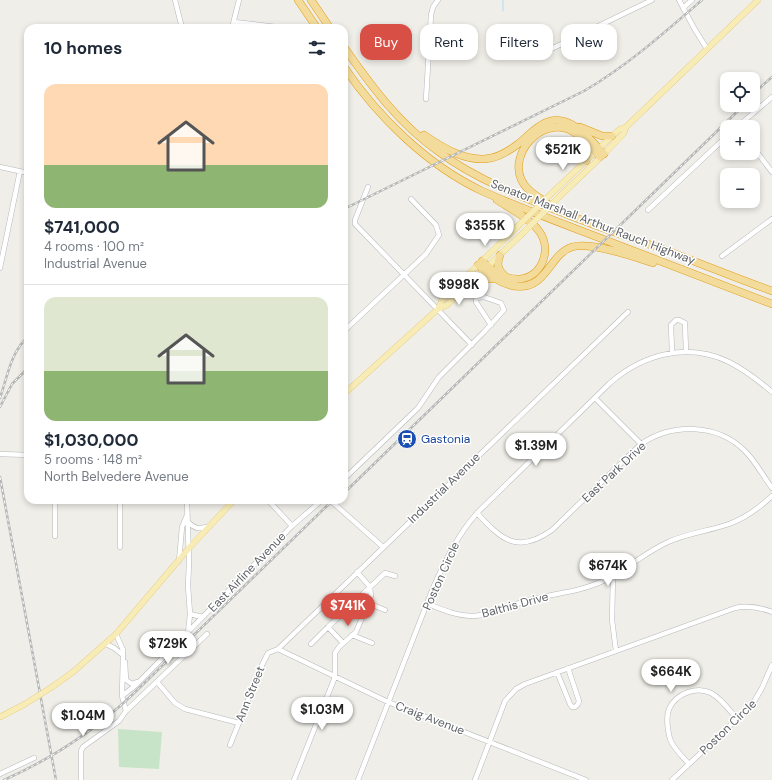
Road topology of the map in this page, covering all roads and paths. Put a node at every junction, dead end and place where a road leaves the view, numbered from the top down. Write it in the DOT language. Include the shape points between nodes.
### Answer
graph roads {
  1 [pos="175,0"];
  2 [pos="239,0"];
  3 [pos="298,0"];
  4 [pos="311,0"];
  5 [pos="438,0"];
  6 [pos="652,0"];
  7 [pos="679,0"];
  8 [pos="692,0"];
  9 [pos="758,0"];
  10 [pos="683,8"];
  11 [pos="234,22"];
  12 [pos="181,24"];
  13 [pos="251,24"];
  14 [pos="314,24"];
  15 [pos="327,24"];
  16 [pos="553,48"];
  17 [pos="707,49"];
  18 [pos="348,54"];
  19 [pos="348,73"];
  20 [pos="772,97"];
  21 [pos="426,99"];
  22 [pos="400,119"];
  23 [pos="745,120"];
  24 [pos="571,124"];
  25 [pos="626,127"];
  26 [pos="612,136"];
  27 [pos="586,143"];
  28 [pos="720,143"];
  29 [pos="599,153"];
  30 [pos="760,156"];
  31 [pos="586,161"];
  32 [pos="0,168"];
  33 [pos="20,172"];
  34 [pos="24,172"];
  35 [pos="772,172"];
  36 [pos="368,187"];
  37 [pos="482,190"];
  38 [pos="411,199"];
  39 [pos="648,210"];
  40 [pos="560,212"];
  41 [pos="772,219"];
  42 [pos="500,255"];
  43 [pos="722,256"];
  44 [pos="483,266"];
  45 [pos="0,268"];
  46 [pos="404,276"];
  47 [pos="505,277"];
  48 [pos="496,279"];
  49 [pos="707,280"];
  50 [pos="468,285"];
  51 [pos="772,291"];
  52 [pos="772,304"];
  53 [pos="438,309"];
  54 [pos="628,312"];
  55 [pos="491,325"];
  56 [pos="348,327"];
  57 [pos="472,345"];
  58 [pos="686,352"];
  59 [pos="672,353"];
  60 [pos="348,390"];
  61 [pos="772,392"];
  62 [pos="595,398"];
  63 [pos="641,444"];
  64 [pos="0,454"];
  65 [pos="24,455"];
  66 [pos="348,475"];
  67 [pos="772,488"];
  68 [pos="772,496"];
  69 [pos="55,504"];
  70 [pos="120,504"];
  71 [pos="187,504"];
  72 [pos="230,504"];
  73 [pos="272,504"];
  74 [pos="317,504"];
  75 [pos="335,504"];
  76 [pos="477,513"];
  77 [pos="187,515"];
  78 [pos="188,522"];
  79 [pos="210,526"];
  80 [pos="292,526"];
  81 [pos="182,528"];
  82 [pos="55,536"];
  83 [pos="120,547"];
  84 [pos="383,547"];
  85 [pos="189,548"];
  86 [pos="179,561"];
  87 [pos="357,572"];
  88 [pos="395,576"];
  89 [pos="613,576"];
  90 [pos="370,587"];
  91 [pos="368,603"];
  92 [pos="428,604"];
  93 [pos="385,610"];
  94 [pos="772,612"];
  95 [pos="190,614"];
  96 [pos="204,616"];
  97 [pos="328,627"];
  98 [pos="188,633"];
  99 [pos="116,634"];
  100 [pos="207,634"];
  101 [pos="352,635"];
  102 [pos="343,643"];
  103 [pos="372,643"];
  104 [pos="106,644"];
  105 [pos="311,644"];
  106 [pos="278,649"];
  107 [pos="616,650"];
  108 [pos="123,655"];
  109 [pos="772,665"];
  110 [pos="568,668"];
  111 [pos="557,672"];
  112 [pos="335,677"];
  113 [pos="140,682"];
  114 [pos="157,682"];
  115 [pos="122,696"];
  116 [pos="388,702"];
  117 [pos="126,711"];
  118 [pos="0,717"];
  119 [pos="738,719"];
  120 [pos="239,723"];
  121 [pos="489,742"];
  122 [pos="230,745"];
  123 [pos="34,758"];
  124 [pos="689,764"];
  125 [pos="0,774"];
  126 [pos="81,780"];
  127 [pos="294,780"];
  128 [pos="358,780"];
  129 [pos="475,780"];
  130 [pos="586,780"];
  131 [pos="672,780"];
  1 -- 12 [label="street"];
  2 -- 11 [label="street"];
  3 -- 14 [label="highway"];
  4 -- 15 [label="highway"];
  5 -- 21 [label="street" via="431,16"];
  6 -- 16 [label="street"];
  7 -- 10 [label="street"];
  8 -- 10 [label="street"];
  9 -- 17 [label="main road"];
  10 -- 17 [label="street"];
  11 -- 13 [label="street"];
  17 -- 25 [label="main road"];
  18 -- 22 [label="highway, Senator Marshall Arthur Rauch Highway" via="374,90"];
  19 -- 37 [label="highway, Senator Marshall Arthur Rauch Highway" via="366,98 396,130 430,158"];
  20 -- 23 [label="street"];
  22 -- 24 [label="highway" via="460,156 487,159 499,156 546,122 559,120"];
  22 -- 40 [label="highway, Senator Marshall Arthur Rauch Highway" via="459,166 501,188"];
  24 -- 26 [label="highway" via="602,136"];
  24 -- 29 [label="highway" via="591,140"];
  25 -- 26 [label="main road"];
  25 -- 29 [label="main road" via="624,133"];
  26 -- 29 [label="main road"];
  27 -- 29 [label="highway"];
  27 -- 31 [label="highway"];
  27 -- 40 [label="highway" via="568,129 549,128 532,138 522,154 519,173 525,185"];
  28 -- 39 [label="street"];
  29 -- 31 [label="main road"];
  29 -- 42 [label="main road, bridge"];
  30 -- 35 [label="street"];
  31 -- 44 [label="main road, bridge" via="517,227"];
  32 -- 33 [label="street"];
  33 -- 34 [label="street"];
  33 -- 45 [label="street"];
  36 -- 46 [label="street" via="355,224"];
  37 -- 47 [label="highway" via="532,224 545,243 543,262 535,272 519,279"];
  37 -- 49 [label="highway, Senator Marshall Arthur Rauch Highway"];
  38 -- 46 [label="street" via="436,225 439,235 426,254"];
  40 -- 51 [label="highway, Senator Marshall Arthur Rauch Highway"];
  41 -- 43 [label="street"];
  42 -- 44 [label="main road"];
  42 -- 47 [label="highway" via="498,266"];
  44 -- 47 [label="highway"];
  44 -- 48 [label="highway"];
  44 -- 50 [label="main road"];
  44 -- 53 [label="main road" via="442,300"];
  46 -- 53 [label="street"];
  46 -- 56 [label="street"];
  48 -- 49 [label="highway" via="511,286 528,286 539,280 561,253 583,245"];
  48 -- 50 [label="highway" via="480,279"];
  49 -- 52 [label="highway, Senator Marshall Arthur Rauch Highway"];
  50 -- 53 [label="main road" via="447,305"];
  53 -- 57 [label="street"];
  53 -- 60 [label="main road"];
  54 -- 84 [label="street, Industrial Avenue"];
  55 -- 55 [label="street" via="504,310 501,303 484,297 476,298"];
  55 -- 57 [label="street"];
  57 -- 66 [label="street" via="439,377 418,408"];
  58 -- 59 [label="street, Poston Circle"];
  58 -- 59 [label="street" via="685,323 676,320 671,325"];
  58 -- 61 [label="street, Poston Circle" via="728,361"];
  59 -- 62 [label="street, Poston Circle" via="651,357 632,366"];
  62 -- 63 [label="street"];
  62 -- 76 [label="street, Poston Circle"];
  63 -- 67 [label="street, East Park Drive" via="658,435 680,429 717,434 745,451"];
  63 -- 76 [label="street, East Park Drive" via="552,530 538,539 526,542 508,540 494,532"];
  64 -- 65 [label="street"];
  68 -- 89 [label="street, Balthis Drive" via="753,512 736,521 668,542"];
  69 -- 82 [label="street"];
  70 -- 83 [label="street"];
  71 -- 77 [label="street"];
  72 -- 79 [label="main road"];
  73 -- 80 [label="street"];
  74 -- 80 [label="street, East Airline Avenue"];
  75 -- 84 [label="street"];
  76 -- 92 [label="street, Poston Circle" via="451,548"];
  77 -- 78 [label="street"];
  77 -- 81 [label="street"];
  78 -- 79 [label="street" via="197,528"];
  78 -- 85 [label="street"];
  79 -- 85 [label="main road"];
  80 -- 96 [label="street, East Airline Avenue"];
  81 -- 85 [label="street" via="184,540"];
  81 -- 86 [label="street"];
  84 -- 87 [label="street, Industrial Avenue"];
  85 -- 86 [label="main road"];
  85 -- 95 [label="street"];
  86 -- 99 [label="main road"];
  87 -- 90 [label="street"];
  87 -- 106 [label="street, Industrial Avenue"];
  88 -- 90 [label="street" via="385,573"];
  89 -- 92 [label="street, Balthis Drive" via="584,588 531,599 484,615 456,614"];
  89 -- 107 [label="street" via="612,620"];
  90 -- 91 [label="street" via="371,596"];
  90 -- 97 [label="street"];
  91 -- 93 [label="street"];
  91 -- 101 [label="street" via="356,632"];
  92 -- 116 [label="street, Poston Circle"];
  94 -- 107 [label="street" via="754,606 739,607"];
  95 -- 96 [label="street"];
  95 -- 98 [label="street"];
  96 -- 98 [label="street, East Airline Avenue"];
  97 -- 102 [label="street"];
  97 -- 105 [label="street"];
  98 -- 113 [label="street, East Airline Avenue"];
  99 -- 104 [label="main road"];
  99 -- 108 [label="street"];
  100 -- 114 [label="street"];
  101 -- 102 [label="street"];
  101 -- 103 [label="street"];
  102 -- 112 [label="street" via="335,653"];
  104 -- 108 [label="street"];
  104 -- 118 [label="main road, bridge" via="52,687"];
  106 -- 112 [label="street, Craig Avenue"];
  106 -- 120 [label="street, Ann Street" via="266,656"];
  107 -- 110 [label="street"];
  108 -- 113 [label="street" via="126,680 132,684"];
  108 -- 115 [label="street"];
  109 -- 119 [label="street, Poston Circle" via="758,697"];
  110 -- 111 [label="street"];
  110 -- 111 [label="street" via="579,701 575,707 570,704"];
  111 -- 121 [label="street" via="525,684 512,692 505,701"];
  112 -- 116 [label="street, Craig Avenue"];
  112 -- 127 [label="street"];
  113 -- 115 [label="street, East Airline Avenue"];
  114 -- 117 [label="street"];
  114 -- 120 [label="street" via="175,703 185,709"];
  115 -- 117 [label="street"];
  116 -- 121 [label="street, Craig Avenue"];
  116 -- 128 [label="street, Poston Circle"];
  117 -- 126 [label="street" via="119,721 83,747"];
  119 -- 124 [label="street, Poston Circle"];
  119 -- 124 [label="street" via="706,691 688,692 674,702 669,712 669,734 672,743"];
  120 -- 122 [label="street, Ann Street"];
  121 -- 129 [label="street"];
  121 -- 130 [label="street, Craig Avenue"];
  123 -- 125 [label="street"];
  124 -- 131 [label="street, Poston Circle"];
}
